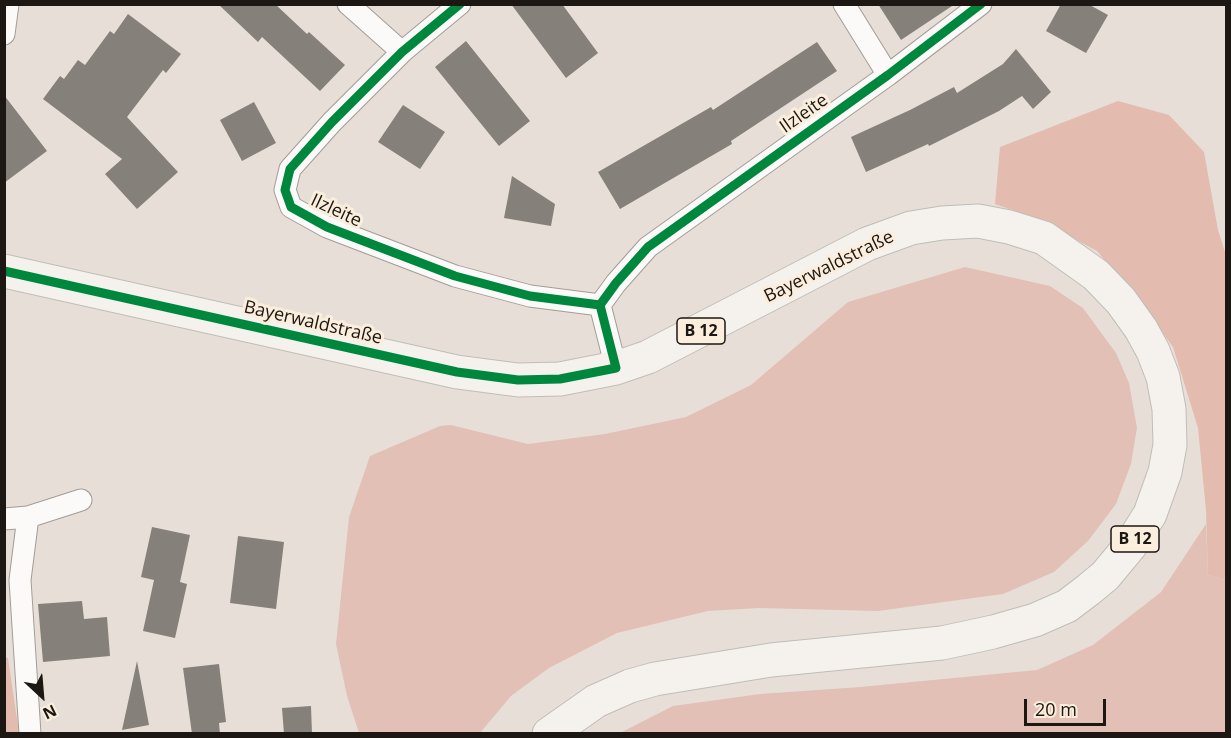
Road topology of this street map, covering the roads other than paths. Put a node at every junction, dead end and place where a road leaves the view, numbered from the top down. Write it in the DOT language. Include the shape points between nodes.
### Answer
graph roads {
  1 [pos="8,4"];
  2 [pos="348,4"];
  3 [pos="460,4"];
  4 [pos="844,4"];
  5 [pos="981,4"];
  6 [pos="4,34"];
  7 [pos="402,52"];
  8 [pos="888,75"];
  9 [pos="4,271"];
  10 [pos="600,305"];
  11 [pos="616,368"];
  12 [pos="81,500"];
  13 [pos="28,517"];
  14 [pos="4,519"];
  15 [pos="30,734"];
  16 [pos="549,734"];
  1 -- 6 [label="street"];
  2 -- 7 [label="street"];
  3 -- 7 [label="street, Ilzleite"];
  4 -- 8 [label="street"];
  5 -- 8 [label="street, Ilzleite"];
  7 -- 10 [label="street, Ilzleite" via="290,169 285,190 291,207 327,227 455,276 530,296"];
  8 -- 10 [label="street, Ilzleite" via="648,247"];
  9 -- 11 [label="main road, Bayerwaldstraße / B 12" via="456,372 518,380"];
  10 -- 11 [label="street"];
  11 -- 16 [label="main road, Bayerwaldstraße / B 12" via="683,341 867,244 911,228 978,221 1044,238 1096,275 1121,301 1141,329 1163,376 1170,445 1150,514 1130,546 1105,576 1067,606 1035,620 942,643 771,660 655,679 596,701"];
  12 -- 13 [label="street"];
  13 -- 14 [label="street"];
  13 -- 15 [label="street" via="20,580"];
}
